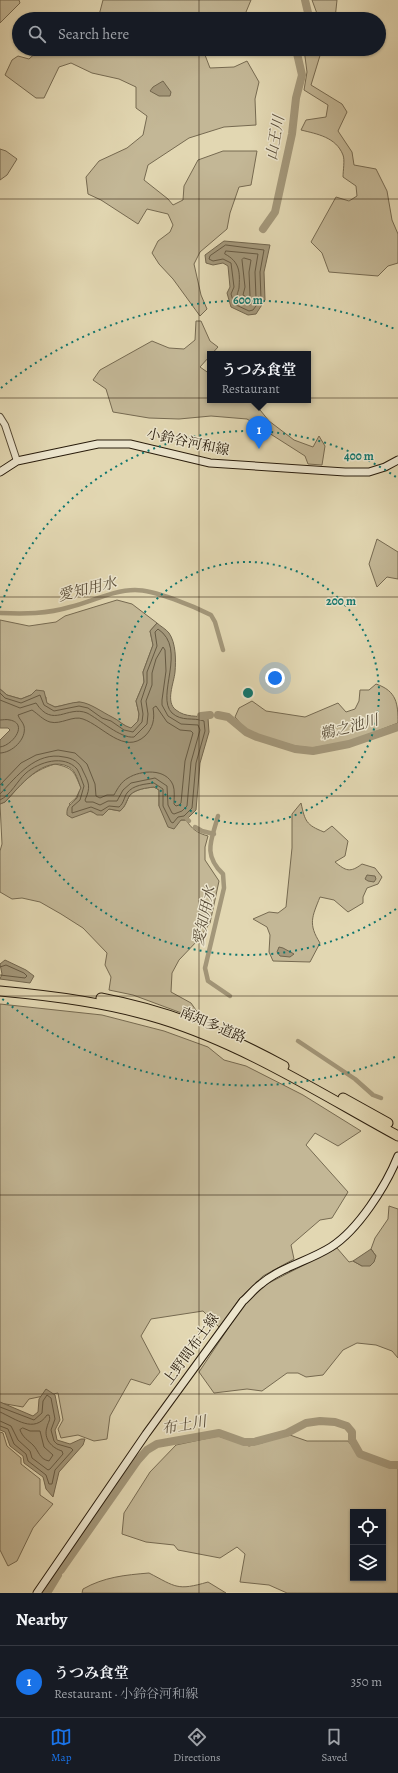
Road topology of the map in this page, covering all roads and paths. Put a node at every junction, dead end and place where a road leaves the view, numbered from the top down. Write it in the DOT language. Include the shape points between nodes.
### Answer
graph roads {
  1 [pos="0,417"];
  2 [pos="398,460"];
  3 [pos="18,461"];
  4 [pos="0,472"];
  5 [pos="0,985"];
  6 [pos="0,991"];
  7 [pos="398,1129"];
  8 [pos="398,1136"];
  9 [pos="398,1156"];
  10 [pos="37,1593"];
  1 -- 3 [label="street"];
  2 -- 3 [label="main road, 小鈴谷河和線" via="369,472 345,472 210,463 116,443 71,448"];
  3 -- 4 [label="main road, 小鈴谷河和線"];
  5 -- 7 [label="highway, 南知多道路" via="104,998 141,1006 191,1022 250,1048"];
  6 -- 8 [label="highway, 南知多道路" via="96,1003 138,1012 188,1028 247,1054"];
  9 -- 10 [label="main road, 上野間布土線" via="387,1180 348,1234 331,1247 261,1284 243,1301 159,1416"];
}
